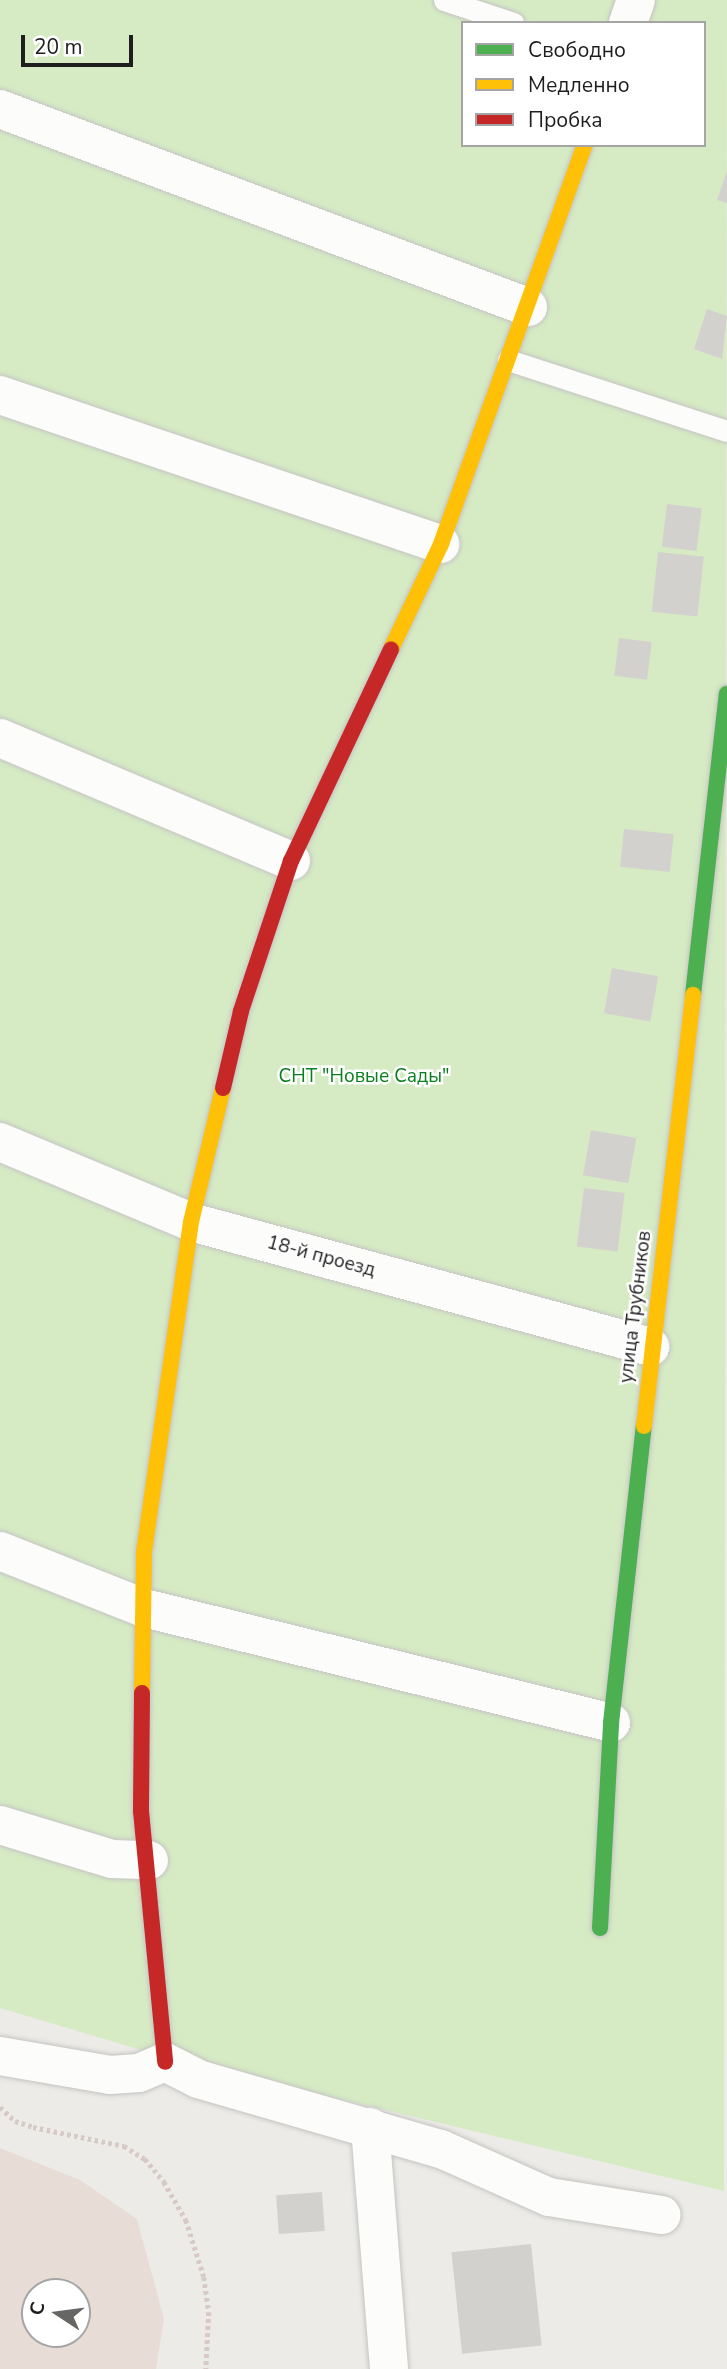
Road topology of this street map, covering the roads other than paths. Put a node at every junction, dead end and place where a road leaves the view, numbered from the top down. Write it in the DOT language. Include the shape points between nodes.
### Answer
graph roads {
  1 [pos="444,0"];
  2 [pos="636,0"];
  3 [pos="507,21"];
  4 [pos="629,21"];
  5 [pos="0,109"];
  6 [pos="584,147"];
  7 [pos="528,307"];
  8 [pos="508,360"];
  9 [pos="0,395"];
  10 [pos="727,431"];
  11 [pos="441,544"];
  12 [pos="727,694"];
  13 [pos="0,738"];
  14 [pos="291,861"];
  15 [pos="0,1142"];
  16 [pos="191,1222"];
  17 [pos="650,1347"];
  18 [pos="0,1551"];
  19 [pos="144,1608"];
  20 [pos="611,1723"];
  21 [pos="0,1825"];
  22 [pos="149,1860"];
  23 [pos="600,1928"];
  24 [pos="0,2056"];
  25 [pos="165,2062"];
  26 [pos="370,2127"];
  27 [pos="662,2216"];
  28 [pos="390,2369"];
  1 -- 3 [label="lane"];
  2 -- 4 [label="street"];
  5 -- 7 [label="street"];
  6 -- 7 [label="street"];
  7 -- 8 [label="street"];
  8 -- 10 [label="lane"];
  8 -- 11 [label="street"];
  9 -- 11 [label="street"];
  11 -- 14 [label="street"];
  12 -- 17 [label="street, улица Трубников" via="677,1161"];
  13 -- 14 [label="street"];
  14 -- 16 [label="street" via="241,1011"];
  15 -- 16 [label="street, 18-й проезд"];
  16 -- 17 [label="street, 18-й проезд"];
  16 -- 19 [label="street" via="144,1552"];
  17 -- 20 [label="street, улица Трубников"];
  18 -- 19 [label="street"];
  19 -- 20 [label="street"];
  19 -- 22 [label="street" via="141,1811"];
  20 -- 23 [label="street, улица Трубников"];
  21 -- 22 [label="street" via="112,1859"];
  22 -- 25 [label="street"];
  24 -- 25 [label="street" via="110,2075 139,2073"];
  25 -- 26 [label="street" via="198,2079"];
  26 -- 27 [label="street" via="442,2149 549,2197"];
  26 -- 28 [label="street"];
}
